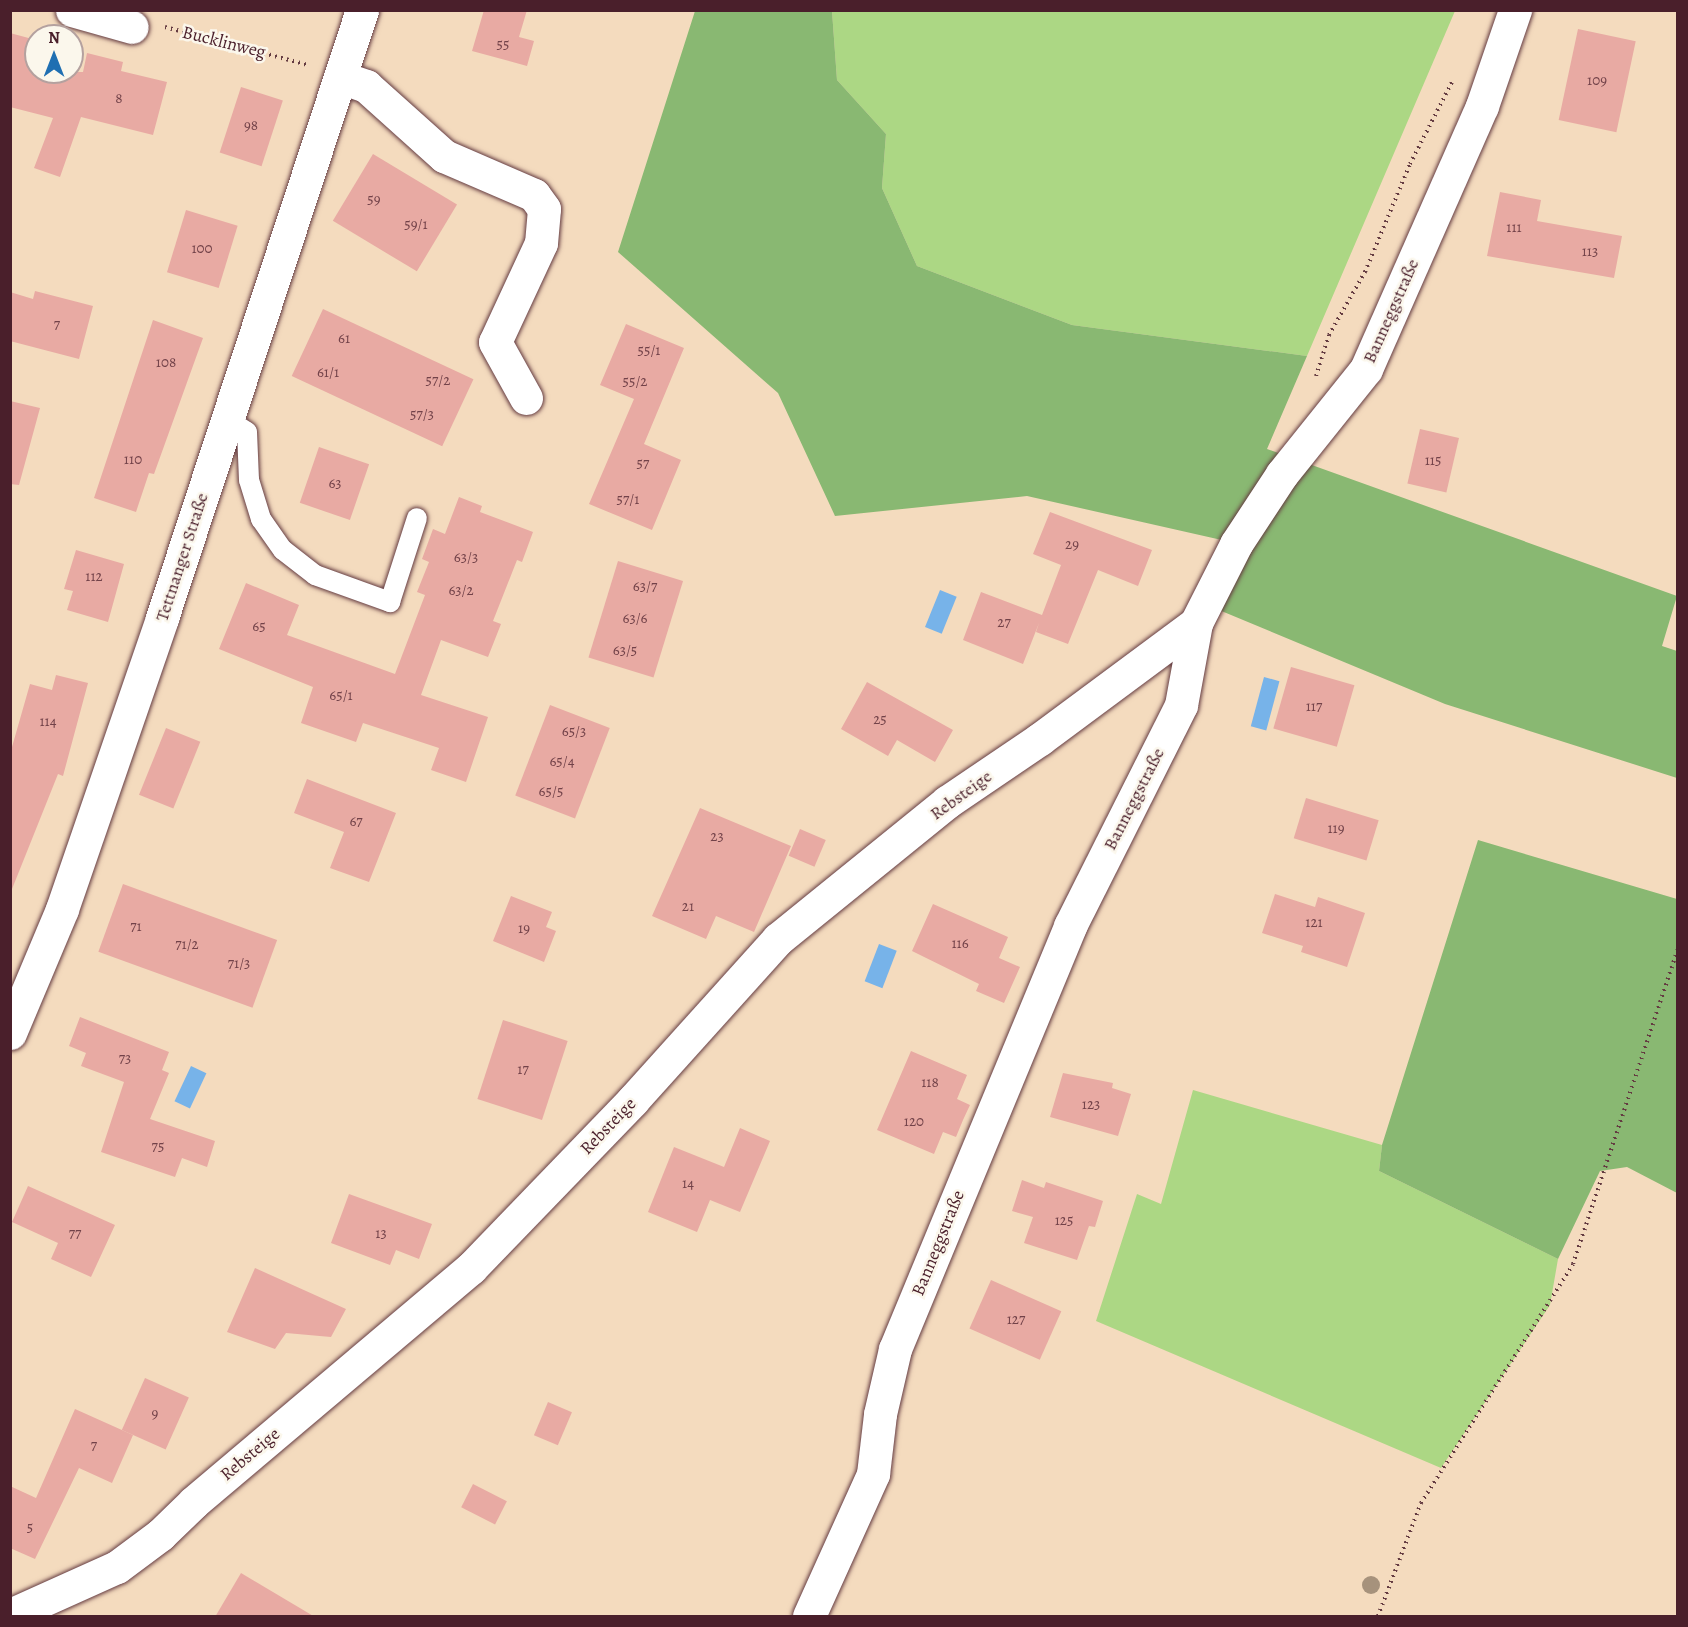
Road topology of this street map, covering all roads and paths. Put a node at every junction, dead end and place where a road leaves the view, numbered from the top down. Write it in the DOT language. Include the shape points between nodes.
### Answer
graph roads {
  1 [pos="72,10"];
  2 [pos="362,10"];
  3 [pos="1515,10"];
  4 [pos="132,27"];
  5 [pos="1456,73"];
  6 [pos="340,77"];
  7 [pos="1315,379"];
  8 [pos="526,398"];
  9 [pos="228,420"];
  10 [pos="417,518"];
  11 [pos="1196,623"];
  12 [pos="1677,948"];
  13 [pos="10,1033"];
  14 [pos="10,1615"];
  15 [pos="809,1617"];
  16 [pos="1378,1617"];
  1 -- 4 [label="street"];
  2 -- 6 [label="street, Tettnanger Straße"];
  3 -- 11 [label="street, Banneggstraße" via="1482,106 1366,369 1282,474 1236,544"];
  4 -- 6 [label="path, Bucklinweg" via="149,23 296,61"];
  5 -- 7 [label="path" via="1410,164 1365,272 1329,334"];
  6 -- 8 [label="street" via="366,86 444,156 534,195 544,209 541,243 495,342"];
  6 -- 9 [label="street, Tettnanger Straße"];
  9 -- 10 [label="lane" via="247,432 249,480 261,519 283,550 315,575 390,602"];
  9 -- 13 [label="street, Tettnanger Straße" via="62,909"];
  11 -- 14 [label="street, Rebsteige" via="1040,739 947,802 778,939 633,1100 471,1268 160,1535 117,1567"];
  11 -- 15 [label="street, Banneggstraße" via="1181,705 1070,926 895,1349 880,1414 873,1474"];
  12 -- 16 [label="path" via="1573,1264 1421,1503"];
}
